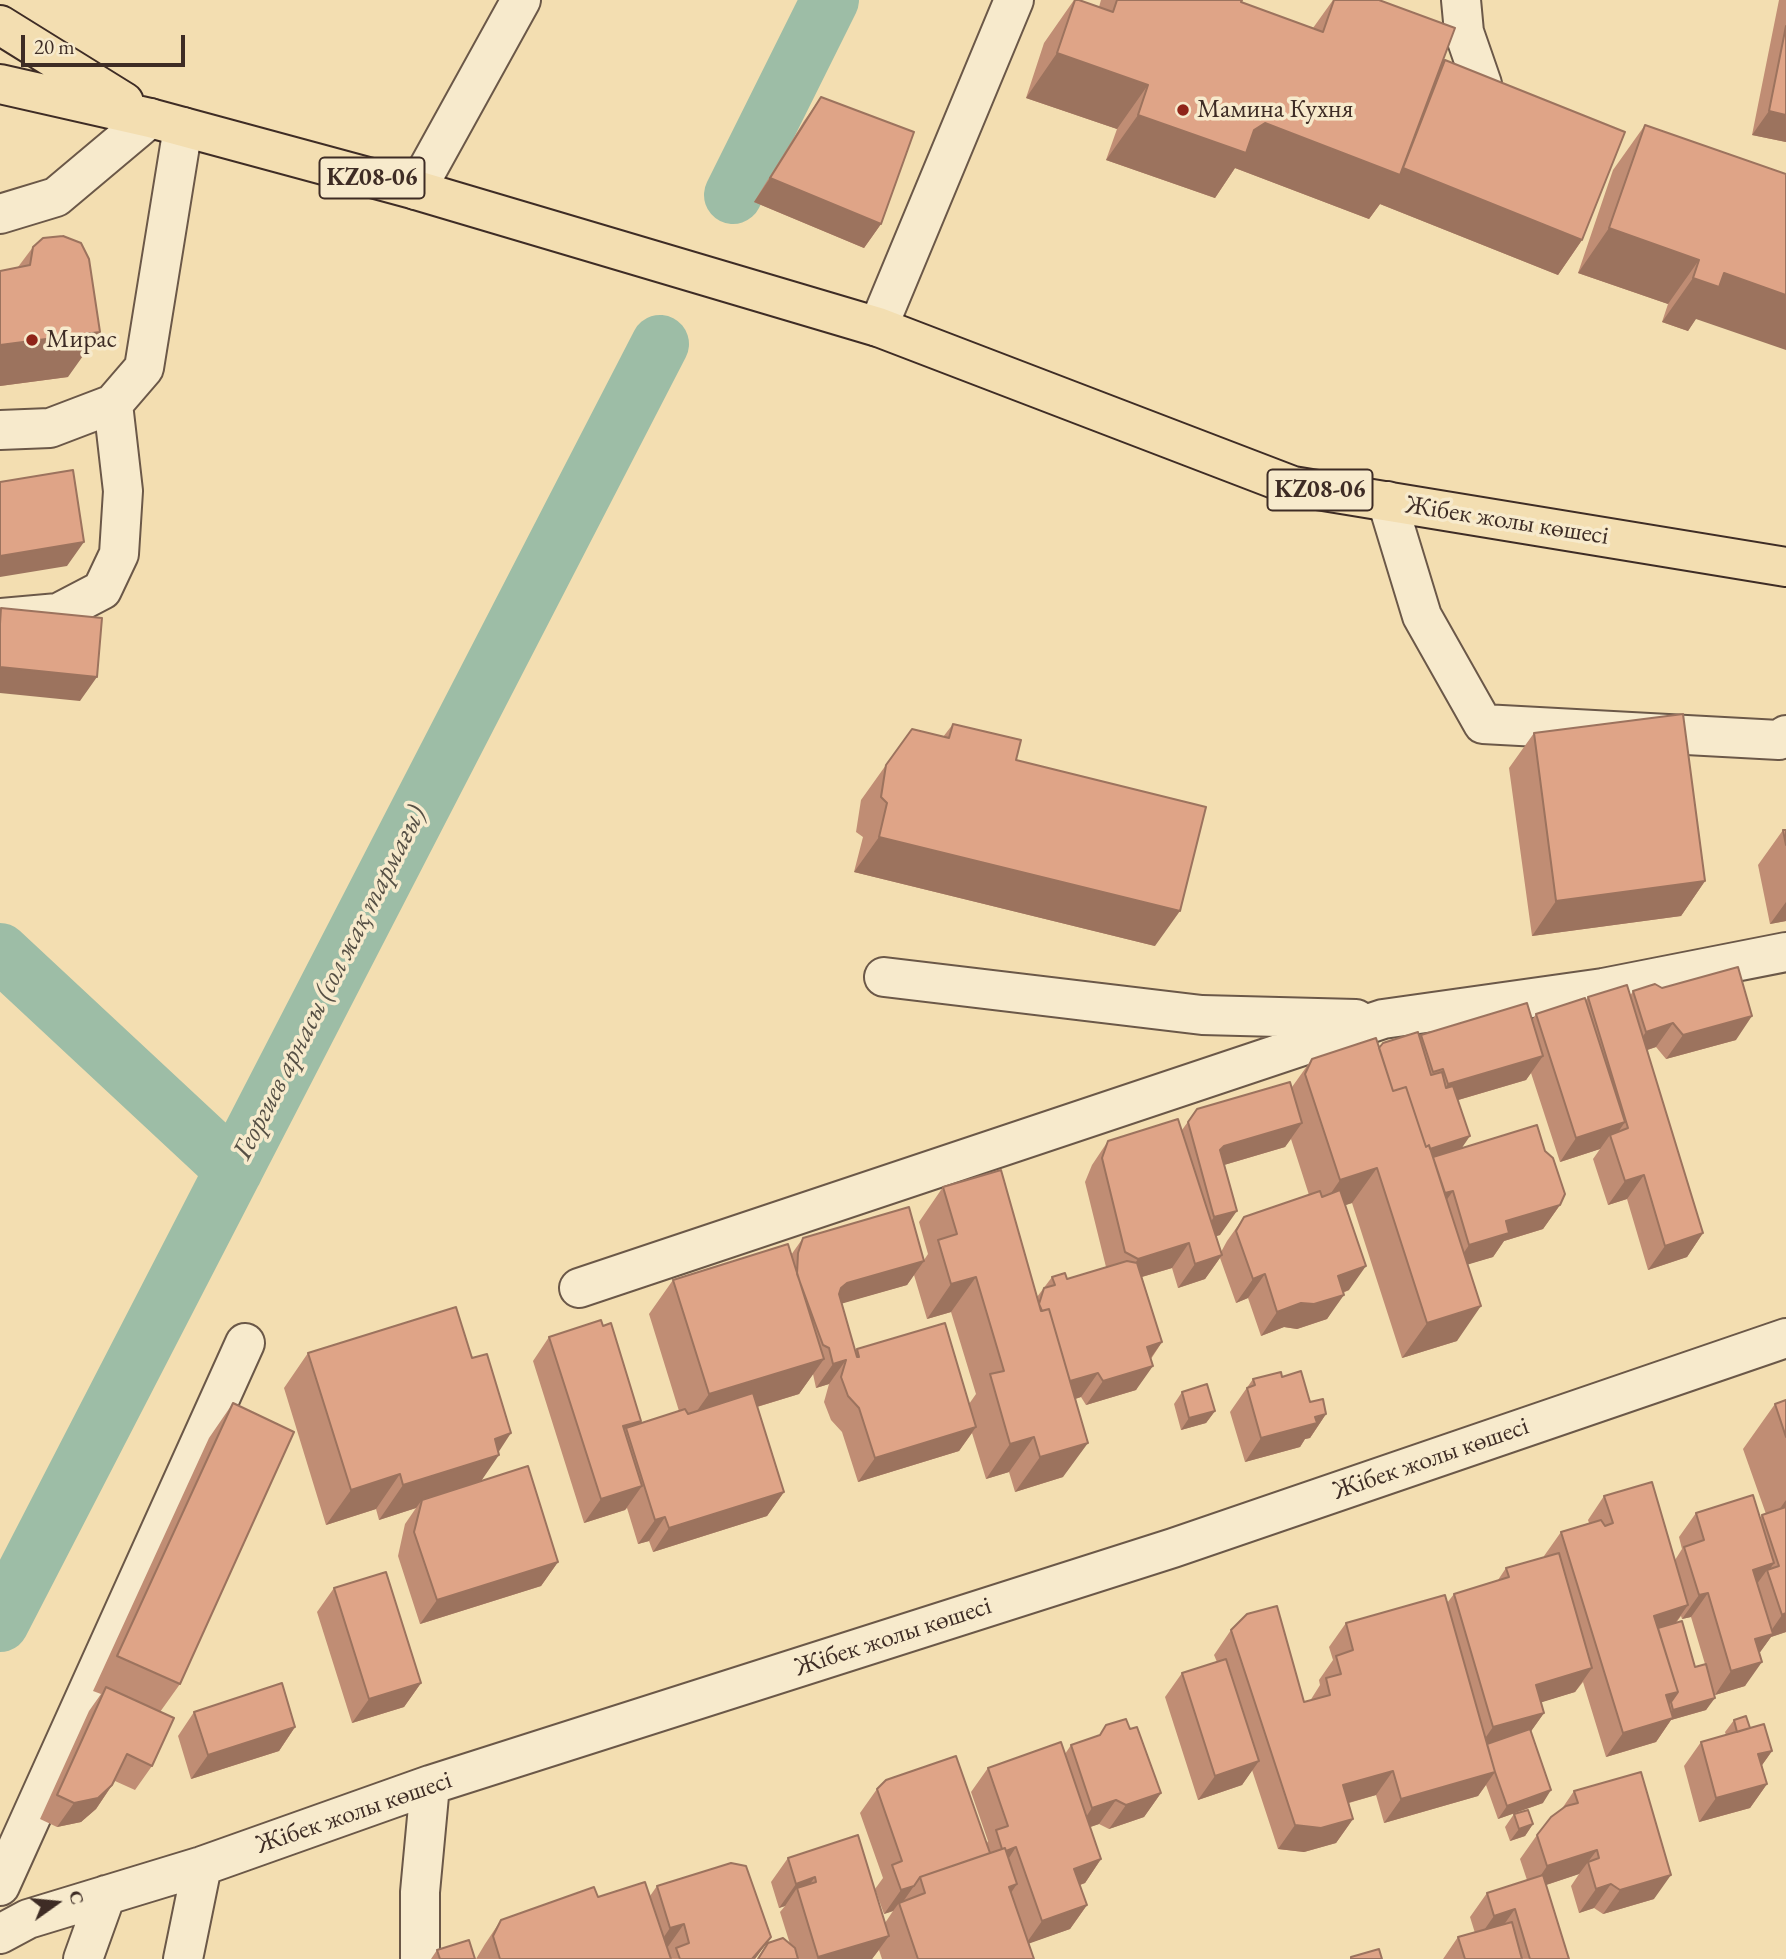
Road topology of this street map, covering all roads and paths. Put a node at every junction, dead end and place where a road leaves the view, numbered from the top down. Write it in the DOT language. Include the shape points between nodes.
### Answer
graph roads {
  1 [pos="521,0"];
  2 [pos="1014,0"];
  3 [pos="1461,0"];
  4 [pos="0,25"];
  5 [pos="0,84"];
  6 [pos="1482,84"];
  7 [pos="166,122"];
  8 [pos="416,190"];
  9 [pos="0,214"];
  10 [pos="878,327"];
  11 [pos="113,404"];
  12 [pos="0,430"];
  13 [pos="1387,501"];
  14 [pos="1786,567"];
  15 [pos="0,618"];
  16 [pos="1786,735"];
  17 [pos="1786,952"];
  18 [pos="884,977"];
  19 [pos="1383,1019"];
  20 [pos="579,1288"];
  21 [pos="1786,1338"];
  22 [pos="246,1343"];
  23 [pos="430,1785"];
  24 [pos="202,1866"];
  25 [pos="0,1886"];
  26 [pos="106,1895"];
  27 [pos="0,1934"];
  28 [pos="82,1959"];
  29 [pos="183,1959"];
  30 [pos="420,1959"];
  1 -- 8 [label="street"];
  2 -- 10 [label="street"];
  3 -- 6 [label="street" via="1464,32"];
  4 -- 7 [label="highway, KZ08-06"];
  5 -- 7 [label="highway, KZ08-06"];
  7 -- 8 [label="highway, KZ08-06"];
  7 -- 9 [label="street" via="56,197"];
  7 -- 11 [label="street" via="144,368"];
  8 -- 10 [label="highway, KZ08-06"];
  10 -- 13 [label="highway, Жібек жолы көшесі / KZ08-06" via="1293,486"];
  11 -- 12 [label="street" via="50,428"];
  11 -- 15 [label="street" via="122,491 119,554 102,590 58,613"];
  13 -- 14 [label="highway, Жібек жолы көшесі / KZ08-06"];
  13 -- 16 [label="street" via="1422,616 1483,724 1779,740"];
  17 -- 19 [label="street" via="1603,988"];
  18 -- 19 [label="street" via="1202,1015"];
  19 -- 20 [label="street"];
  21 -- 23 [label="street, Жібек жолы көшесі" via="1172,1548"];
  22 -- 25 [label="street"];
  23 -- 24 [label="street, Жібек жолы көшесі"];
  23 -- 30 [label="street" via="420,1892"];
  24 -- 26 [label="street, Жібек жолы көшесі"];
  24 -- 29 [label="street"];
  26 -- 27 [label="street, Жібек жолы көшесі" via="28,1919"];
  26 -- 28 [label="street"];
}
